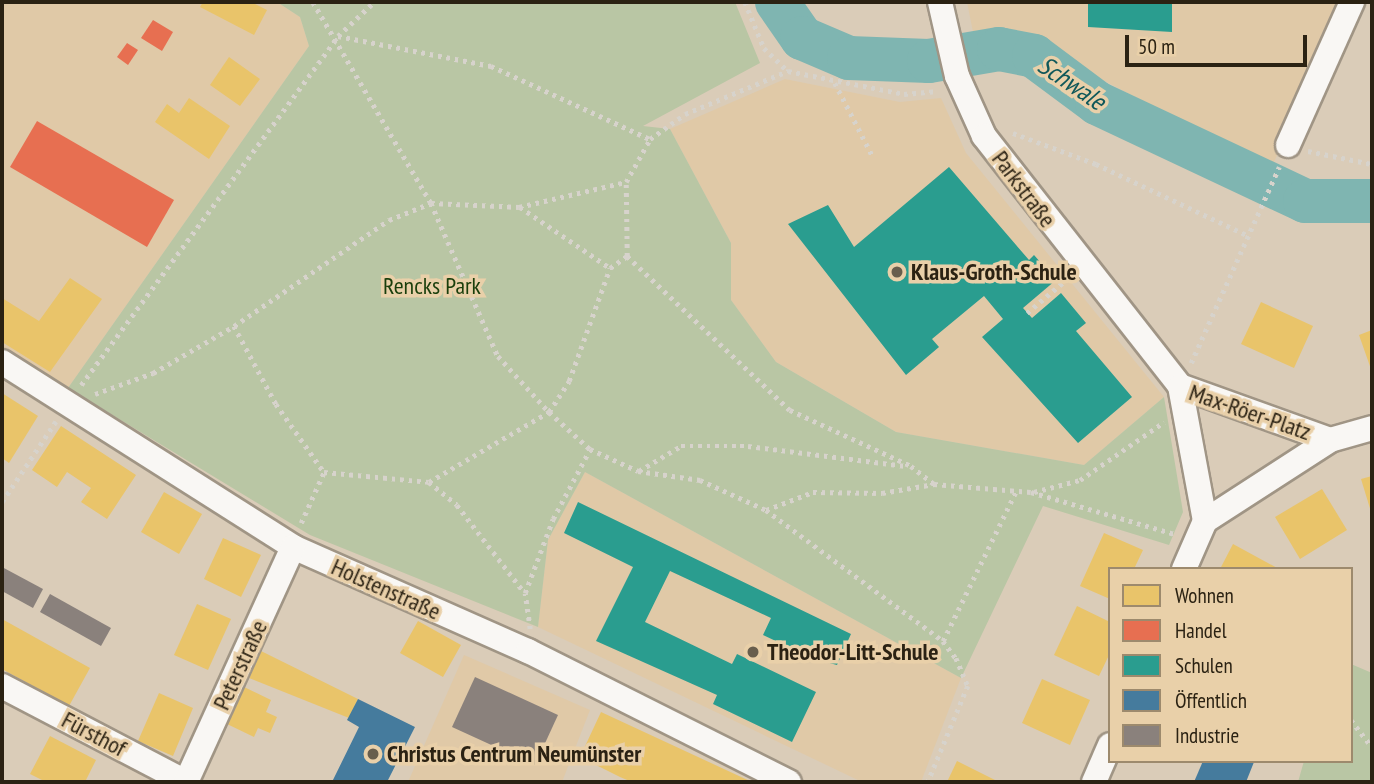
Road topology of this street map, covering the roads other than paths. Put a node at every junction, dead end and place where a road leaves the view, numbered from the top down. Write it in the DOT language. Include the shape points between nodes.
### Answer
graph roads {
  1 [pos="940,2"];
  2 [pos="1352,2"];
  3 [pos="1289,145"];
  4 [pos="2,362"];
  5 [pos="1184,396"];
  6 [pos="1372,428"];
  7 [pos="1330,440"];
  8 [pos="1200,532"];
  9 [pos="293,547"];
  10 [pos="1186,567"];
  11 [pos="2,686"];
  12 [pos="1108,750"];
  13 [pos="186,782"];
  14 [pos="789,782"];
  15 [pos="1094,782"];
  1 -- 5 [label="street, Parkstraße" via="959,83 984,136"];
  2 -- 3 [label="street"];
  4 -- 9 [label="street, Holstenstraße"];
  5 -- 7 [label="street, Max-Röer-Platz"];
  5 -- 8 [label="street, Max-Röer-Platz"];
  6 -- 7 [label="street"];
  7 -- 8 [label="street"];
  8 -- 10 [label="street"];
  9 -- 13 [label="street, Peterstraße"];
  9 -- 14 [label="street, Holstenstraße" via="528,651"];
  11 -- 13 [label="street, Fürsthof"];
  12 -- 15 [label="street"];
}
